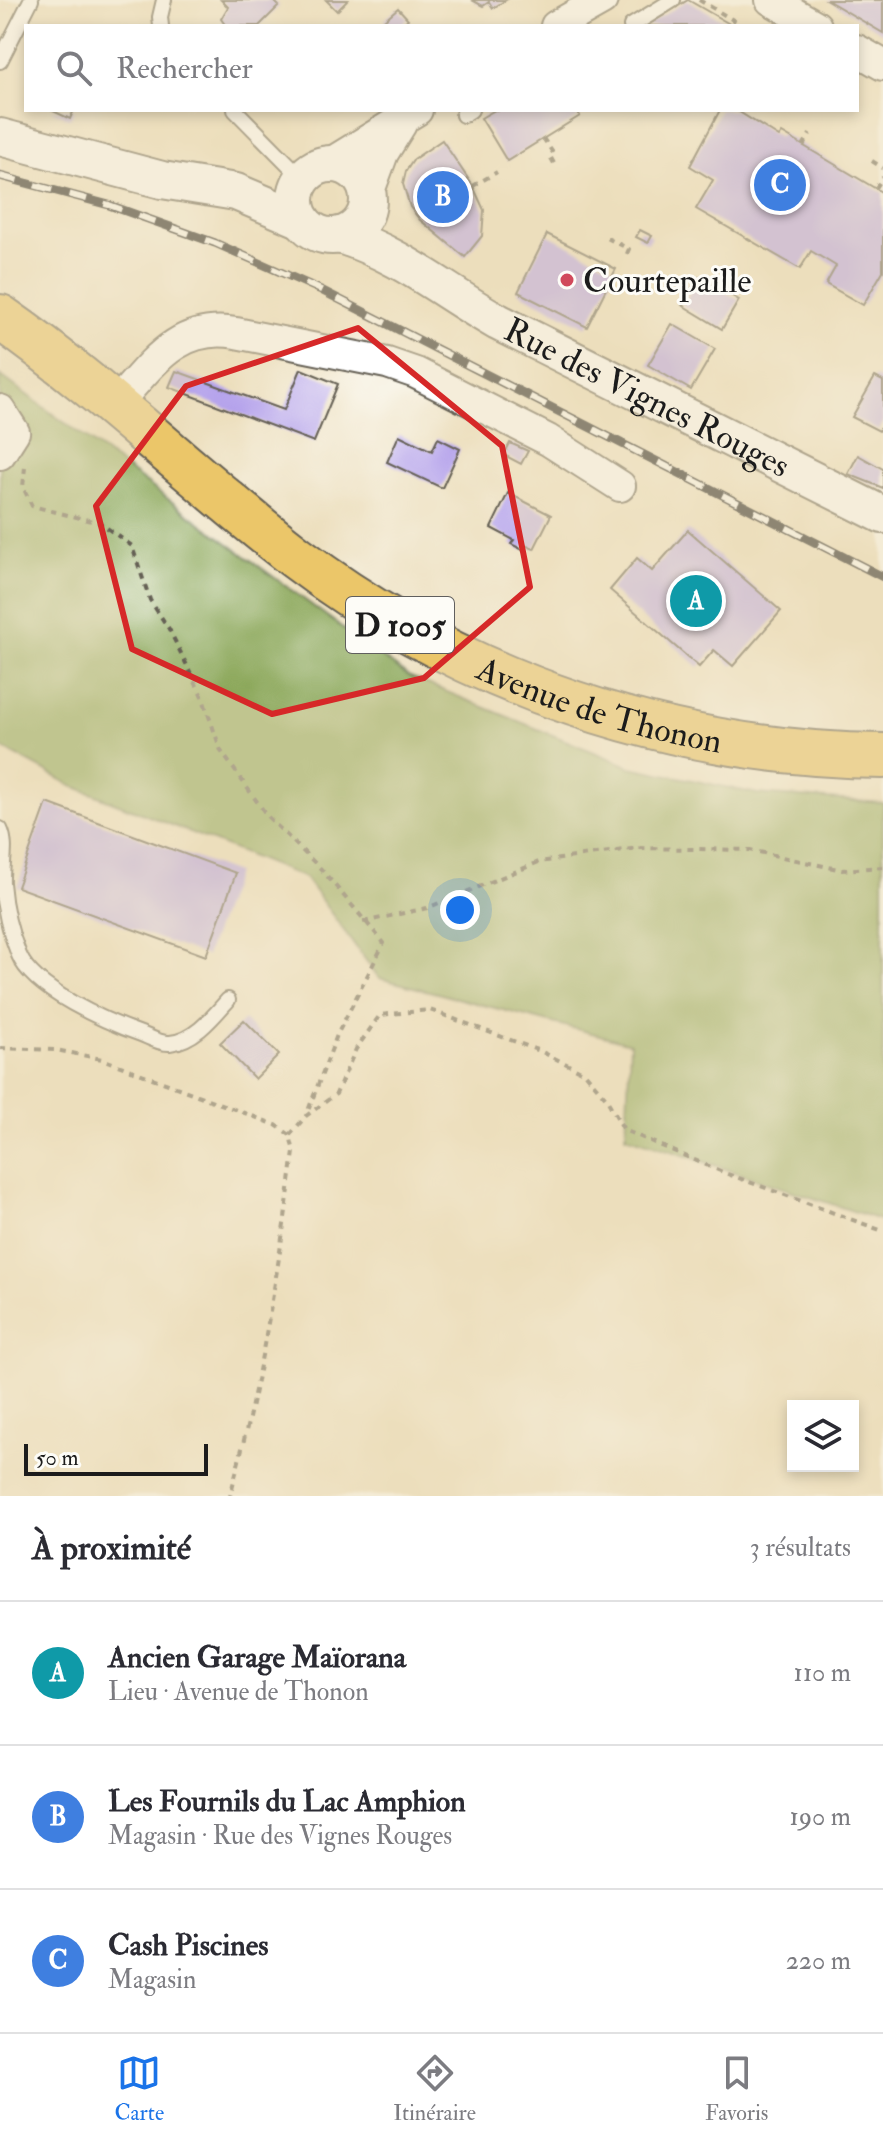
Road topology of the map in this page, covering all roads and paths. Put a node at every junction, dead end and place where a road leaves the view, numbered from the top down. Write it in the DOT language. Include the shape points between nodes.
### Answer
graph roads {
  1 [pos="31,0"];
  2 [pos="164,0"];
  3 [pos="602,0"];
  4 [pos="673,0"];
  5 [pos="699,0"];
  6 [pos="771,0"];
  7 [pos="161,24"];
  8 [pos="560,24"];
  9 [pos="634,24"];
  10 [pos="740,24"];
  11 [pos="813,24"];
  12 [pos="859,51"];
  13 [pos="0,61"];
  14 [pos="883,65"];
  15 [pos="237,112"];
  16 [pos="410,115"];
  17 [pos="810,134"];
  18 [pos="0,137"];
  19 [pos="543,138"];
  20 [pos="803,146"];
  21 [pos="872,161"];
  22 [pos="556,167"];
  23 [pos="883,168"];
  24 [pos="497,172"];
  25 [pos="311,174"];
  26 [pos="883,177"];
  27 [pos="473,186"];
  28 [pos="876,188"];
  29 [pos="236,192"];
  30 [pos="368,199"];
  31 [pos="302,220"];
  32 [pos="340,235"];
  33 [pos="607,238"];
  34 [pos="626,256"];
  35 [pos="417,270"];
  36 [pos="0,317"];
  37 [pos="115,405"];
  38 [pos="5,432"];
  39 [pos="620,486"];
  40 [pos="883,515"];
  41 [pos="883,756"];
  42 [pos="0,829"];
  43 [pos="883,867"];
  44 [pos="363,922"];
  45 [pos="228,1000"];
  46 [pos="0,1048"];
  47 [pos="306,1116"];
  48 [pos="290,1135"];
  49 [pos="883,1231"];
  50 [pos="230,1496"];
  1 -- 13 [label="lane"];
  2 -- 7 [label="lane"];
  3 -- 8 [label="street"];
  4 -- 9 [label="lane"];
  5 -- 10 [label="path"];
  6 -- 11 [label="street"];
  12 -- 14 [label="street"];
  15 -- 25 [label="lane"];
  16 -- 25 [label="street"];
  16 -- 30 [label="street" via="383,153"];
  17 -- 20 [label="path"];
  18 -- 29 [label="street" via="162,180"];
  19 -- 22 [label="path"];
  21 -- 23 [label="path"];
  24 -- 27 [label="path"];
  25 -- 29 [label="street"];
  25 -- 30 [label="street" via="351,169 362,180"];
  25 -- 31 [label="street" via="296,200"];
  26 -- 28 [label="path"];
  29 -- 31 [label="street"];
  30 -- 32 [label="street" via="357,227"];
  30 -- 35 [label="street, Rue des Vignes Rouges"];
  31 -- 32 [label="street" via="318,233"];
  32 -- 35 [label="street, Rue des Vignes Rouges"];
  33 -- 34 [label="path" via="629,249"];
  35 -- 40 [label="street, Rue des Vignes Rouges" via="498,322"];
  36 -- 37 [label="main road, Avenue de Thonon / D 1005"];
  37 -- 39 [label="street" via="178,342 202,332 236,333 416,373 548,440"];
  37 -- 41 [label="main road, Avenue de Thonon / D 1005" via="297,558 389,619 486,670 589,708 695,736 803,752"];
  38 -- 44 [label="path" via="25,462 23,487 32,506 100,523 132,546 150,600 202,696 221,751 268,817 321,869"];
  42 -- 45 [label="lane" via="9,930 21,960 50,989 99,1019 168,1044 188,1037"];
  43 -- 44 [label="path" via="842,870 750,850 638,848 539,862 427,908"];
  44 -- 47 [label="path" via="384,943 337,1035"];
  46 -- 48 [label="path" via="56,1050 102,1059 276,1125"];
  47 -- 48 [label="path"];
  47 -- 49 [label="path" via="336,1094 356,1049 380,1015 430,1010 585,1073 624,1130"];
  48 -- 50 [label="path" via="294,1152 273,1303"];
}
